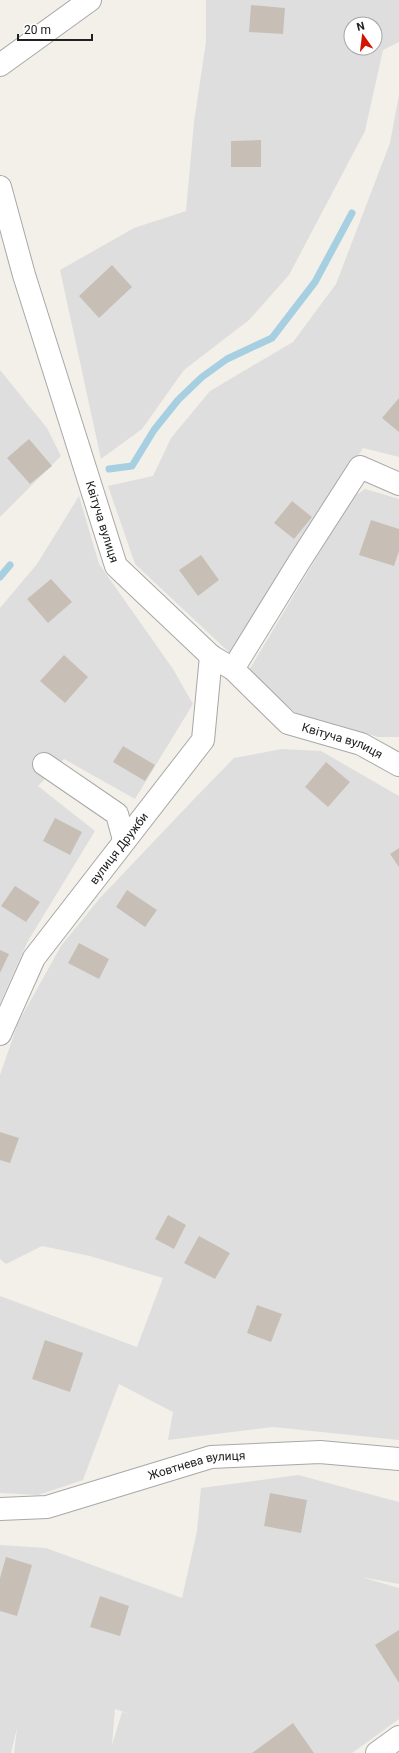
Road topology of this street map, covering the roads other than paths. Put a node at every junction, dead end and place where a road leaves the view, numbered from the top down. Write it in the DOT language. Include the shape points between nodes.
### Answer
graph roads {
  1 [pos="90,0"];
  2 [pos="0,65"];
  3 [pos="0,187"];
  4 [pos="399,484"];
  5 [pos="211,656"];
  6 [pos="233,669"];
  7 [pos="368,749"];
  8 [pos="399,749"];
  9 [pos="44,764"];
  10 [pos="399,765"];
  11 [pos="124,840"];
  12 [pos="0,1034"];
  13 [pos="399,1459"];
  14 [pos="0,1509"];
  15 [pos="399,1737"];
  16 [pos="377,1753"];
  1 -- 2 [label="street"];
  3 -- 5 [label="street, Квітуча вулиця" via="24,275 116,566"];
  4 -- 6 [label="street" via="360,467"];
  5 -- 6 [label="street, Квітуча вулиця"];
  5 -- 11 [label="street, вулиця Дружби" via="203,740"];
  6 -- 7 [label="street, Квітуча вулиця" via="288,723 361,744"];
  7 -- 8 [label="street"];
  7 -- 10 [label="street, Квітуча вулиця"];
  9 -- 11 [label="street" via="117,814"];
  11 -- 12 [label="street, вулиця Дружби" via="34,958"];
  13 -- 14 [label="street, Жовтнева вулиця" via="320,1452 211,1457 47,1507"];
  15 -- 16 [label="street"];
}
